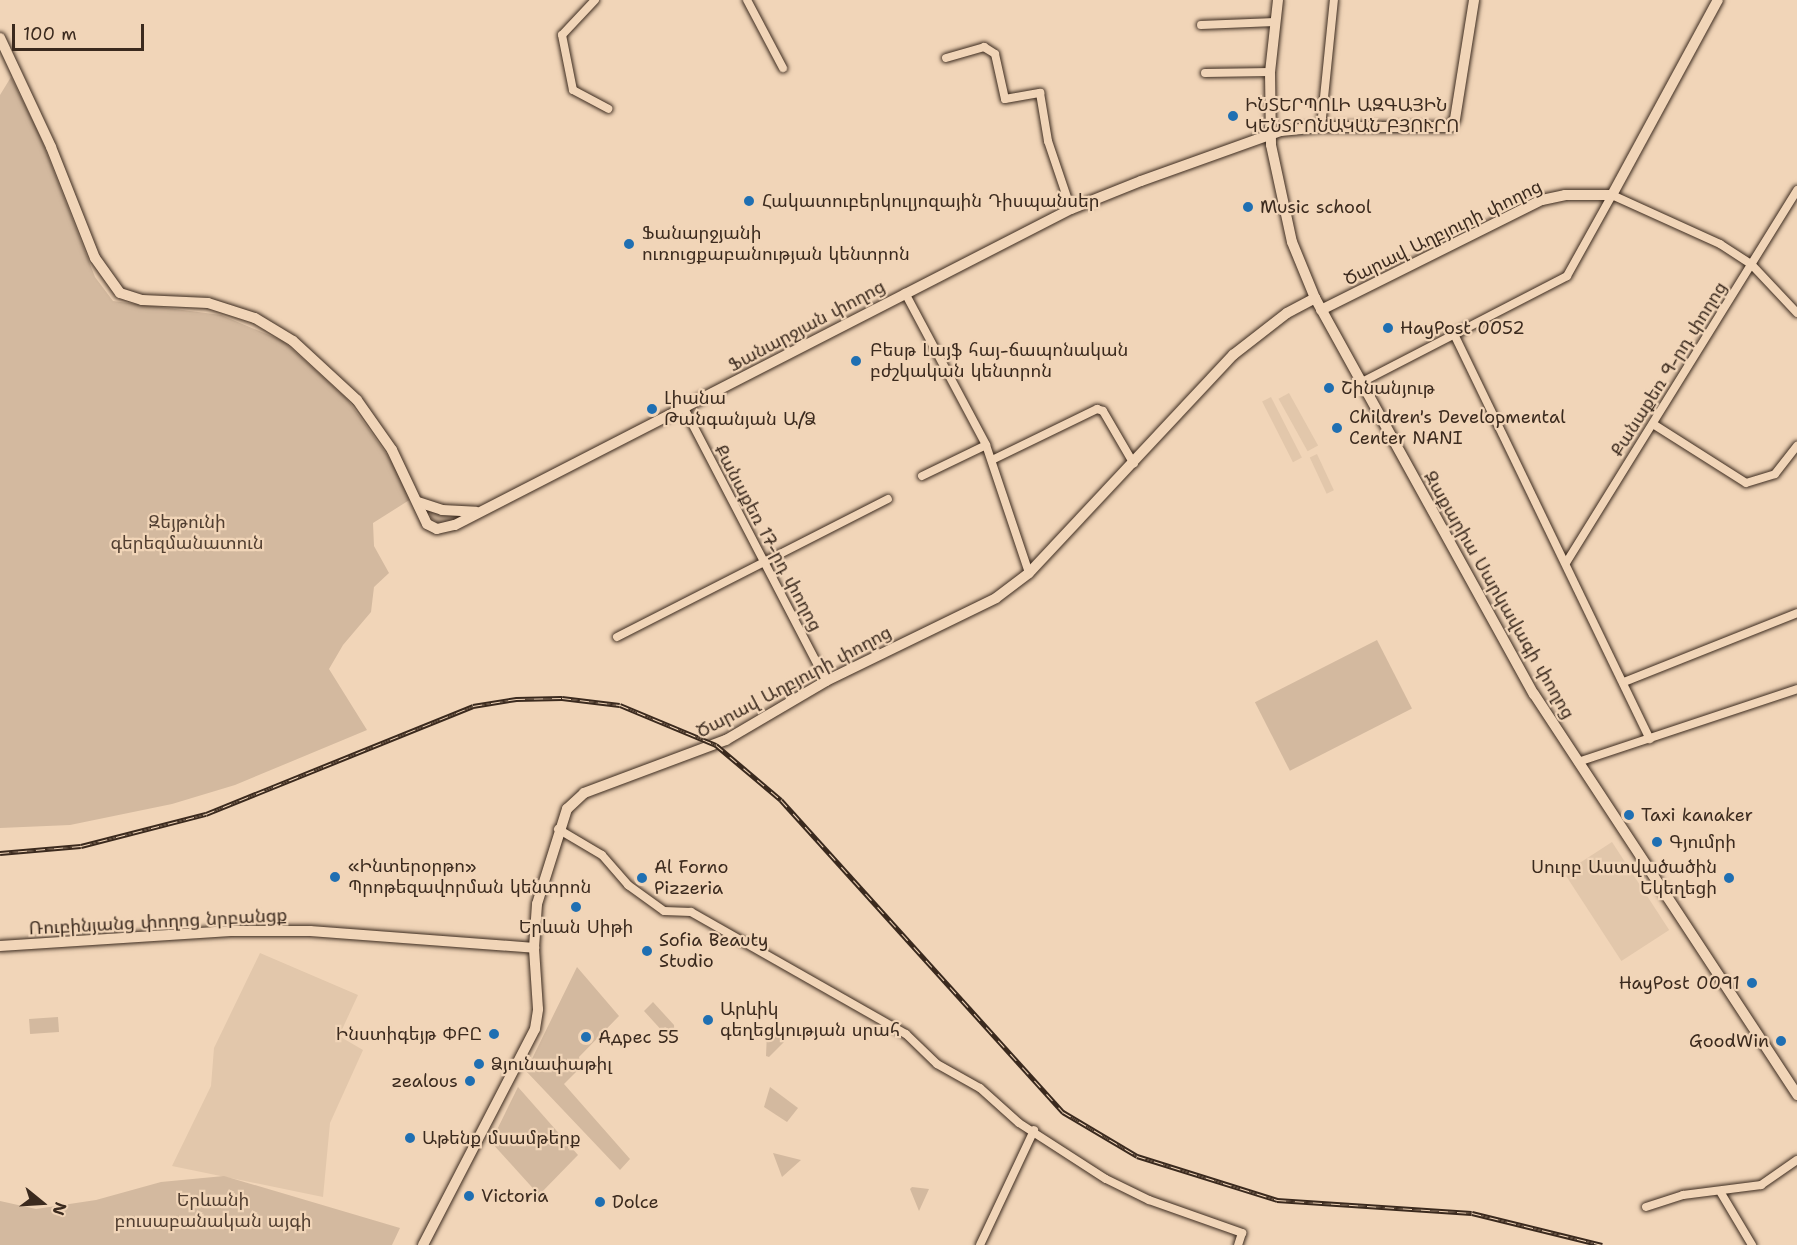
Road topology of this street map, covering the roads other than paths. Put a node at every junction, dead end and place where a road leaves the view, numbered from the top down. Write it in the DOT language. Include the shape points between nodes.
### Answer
graph roads {
  1 [pos="595,0"];
  2 [pos="747,0"];
  3 [pos="1278,0"];
  4 [pos="1334,0"];
  5 [pos="1474,0"];
  6 [pos="1718,0"];
  7 [pos="1275,22"];
  8 [pos="1201,25"];
  9 [pos="0,38"];
  10 [pos="946,58"];
  11 [pos="783,68"];
  12 [pos="1270,72"];
  13 [pos="1205,73"];
  14 [pos="608,109"];
  15 [pos="1321,127"];
  16 [pos="1270,134"];
  17 [pos="1797,190"];
  18 [pos="1612,195"];
  19 [pos="1071,209"];
  20 [pos="1751,264"];
  21 [pos="905,293"];
  22 [pos="1315,298"];
  23 [pos="1321,310"];
  24 [pos="1797,313"];
  25 [pos="1454,334"];
  26 [pos="1360,383"];
  27 [pos="684,408"];
  28 [pos="1653,424"];
  29 [pos="986,445"];
  30 [pos="1797,446"];
  31 [pos="992,460"];
  32 [pos="1134,464"];
  33 [pos="922,476"];
  34 [pos="888,499"];
  35 [pos="418,502"];
  36 [pos="476,512"];
  37 [pos="764,562"];
  38 [pos="1566,563"];
  39 [pos="1029,573"];
  40 [pos="1797,613"];
  41 [pos="616,637"];
  42 [pos="826,681"];
  43 [pos="1624,682"];
  44 [pos="1797,688"];
  45 [pos="1650,739"];
  46 [pos="1578,762"];
  47 [pos="558,829"];
  48 [pos="0,946"];
  49 [pos="534,948"];
  50 [pos="1796,1092"];
  51 [pos="1034,1130"];
  52 [pos="1797,1160"];
  53 [pos="1721,1193"];
  54 [pos="1646,1207"];
  55 [pos="423,1245"];
  56 [pos="980,1245"];
  57 [pos="1238,1245"];
  58 [pos="1752,1245"];
  1 -- 14 [label="street" via="562,34 573,90"];
  2 -- 11 [label="street"];
  3 -- 7 [label="street, Զաքարիա Սարկավագի փողոց"];
  4 -- 15 [label="street"];
  5 -- 15 [label="street, Ֆանարջյան փողոց" via="1455,119 1450,127"];
  6 -- 18 [label="street"];
  7 -- 8 [label="street"];
  7 -- 12 [label="street, Զաքարիա Սարկավագի փողոց"];
  9 -- 35 [label="street, Ֆանարջյան փողոց" via="51,147 95,258 120,294 142,300 208,303 255,318 293,341 357,400 392,450"];
  10 -- 19 [label="street" via="984,47 995,54 1005,99 1040,93 1048,141"];
  12 -- 13 [label="street"];
  12 -- 16 [label="street, Զաքարիա Սարկավագի փողոց"];
  15 -- 16 [label="street, Ֆանարջյան փողոց"];
  16 -- 19 [label="street, Ֆանարջյան փողոց"];
  16 -- 22 [label="street, Զաքարիա Սարկավագի փողոց" via="1292,242"];
  17 -- 20 [label="street, Քանաքեռ 9-րդ փողոց"];
  18 -- 20 [label="street" via="1720,244"];
  18 -- 23 [label="street, Ծարավ Աղբյուրի փողոց" via="1565,195 1542,200"];
  18 -- 25 [label="street" via="1567,276"];
  19 -- 21 [label="street, Ֆանարջյան փողոց"];
  20 -- 24 [label="street"];
  20 -- 28 [label="street, Քանաքեռ 9-րդ փողոց"];
  21 -- 27 [label="street, Ֆանարջյան փողոց"];
  21 -- 29 [label="street"];
  22 -- 23 [label="street, Զաքարիա Սարկավագի փողոց"];
  22 -- 32 [label="street, Ծարավ Աղբյուրի փողոց" via="1287,313 1233,355"];
  23 -- 26 [label="street, Զաքարիա Սարկավագի փողոց"];
  25 -- 26 [label="street"];
  25 -- 38 [label="street"];
  26 -- 46 [label="street, Զաքարիա Սարկավագի փողոց" via="1534,694"];
  27 -- 36 [label="street, Ֆանարջյան փողոց"];
  27 -- 37 [label="street, Քանաքեռ 17-րդ փողոց"];
  28 -- 30 [label="street" via="1746,483 1775,474"];
  28 -- 38 [label="street, Քանաքեռ 9-րդ փողոց"];
  29 -- 31 [label="street"];
  29 -- 33 [label="street"];
  31 -- 32 [label="street" via="1097,409 1103,411"];
  31 -- 39 [label="street"];
  32 -- 39 [label="street, Ծարավ Աղբյուրի փողոց"];
  34 -- 37 [label="street"];
  35 -- 36 [label="street, Ֆանարջյան փողոց" via="442,510"];
  35 -- 36 [label="street, Ֆանարջյան փողոց" via="427,524 437,529 447,528"];
  37 -- 41 [label="street"];
  37 -- 42 [label="street, Քանաքեռ 17-րդ փողոց"];
  38 -- 43 [label="street"];
  39 -- 42 [label="street, Ծարավ Աղբյուրի փողոց" via="996,598"];
  40 -- 43 [label="street"];
  42 -- 47 [label="street, Ծարավ Աղբյուրի փողոց" via="716,745 584,793 567,809"];
  43 -- 45 [label="street"];
  44 -- 45 [label="street"];
  45 -- 46 [label="street"];
  46 -- 50 [label="street, Զաքարիա Սարկավագի փողոց"];
  47 -- 49 [label="street, Ծարավ Աղբյուրի փողոց" via="537,904"];
  47 -- 51 [label="street" via="602,855 628,885 664,910 691,912 906,1034 937,1064 980,1088 1004,1112"];
  48 -- 49 [label="street, Ռուբինյանց փողոց նրբանցք" via="231,931 310,931"];
  49 -- 55 [label="street, Ծարավ Աղբյուրի փողոց" via="538,1009 534,1029"];
  51 -- 56 [label="street"];
  51 -- 57 [label="street" via="1106,1179 1149,1200 1242,1233"];
  52 -- 53 [label="street" via="1761,1185"];
  53 -- 54 [label="street" via="1683,1195"];
  53 -- 58 [label="street"];
}
